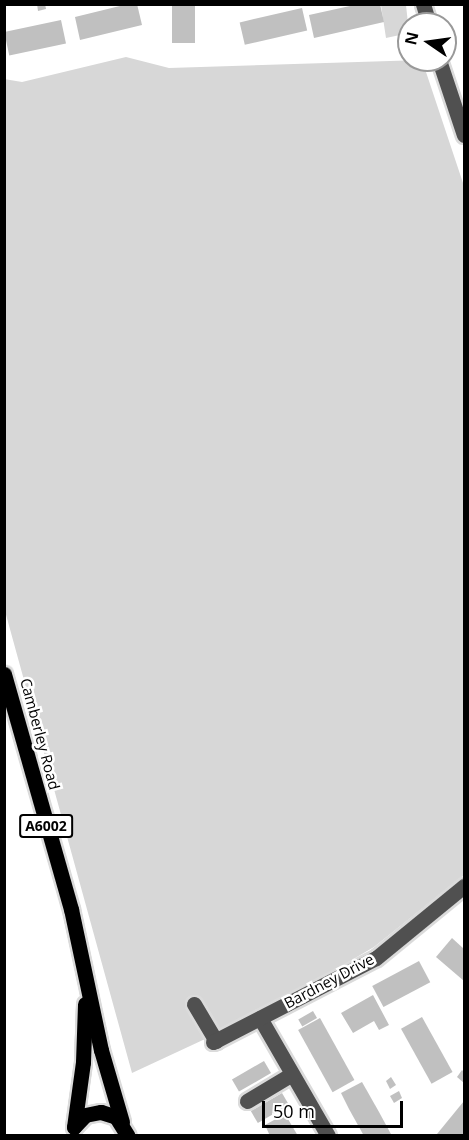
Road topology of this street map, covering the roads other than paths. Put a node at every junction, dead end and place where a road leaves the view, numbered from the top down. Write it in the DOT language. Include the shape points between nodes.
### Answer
graph roads {
  1 [pos="445,72"];
  2 [pos="459,100"];
  3 [pos="465,135"];
  4 [pos="4,674"];
  5 [pos="465,886"];
  6 [pos="85,978"];
  7 [pos="195,1004"];
  8 [pos="260,1018"];
  9 [pos="292,1074"];
  10 [pos="247,1101"];
  11 [pos="125,1129"];
  12 [pos="73,1131"];
  13 [pos="328,1136"];
  1 -- 2 [label="street"];
  2 -- 3 [label="street"];
  4 -- 6 [label="main road, Camberley Road / A6002" via="71,909"];
  5 -- 8 [label="street, Bardney Drive" via="375,958"];
  6 -- 11 [label="main road, Camberley Road / A6002"];
  6 -- 12 [label="main road, Camberley Road / A6002" via="83,1062"];
  7 -- 8 [label="street, Bardney Drive" via="214,1041"];
  8 -- 9 [label="street"];
  9 -- 10 [label="street"];
  9 -- 13 [label="street"];
  11 -- 12 [label="main road" via="109,1113 93,1112"];
}
